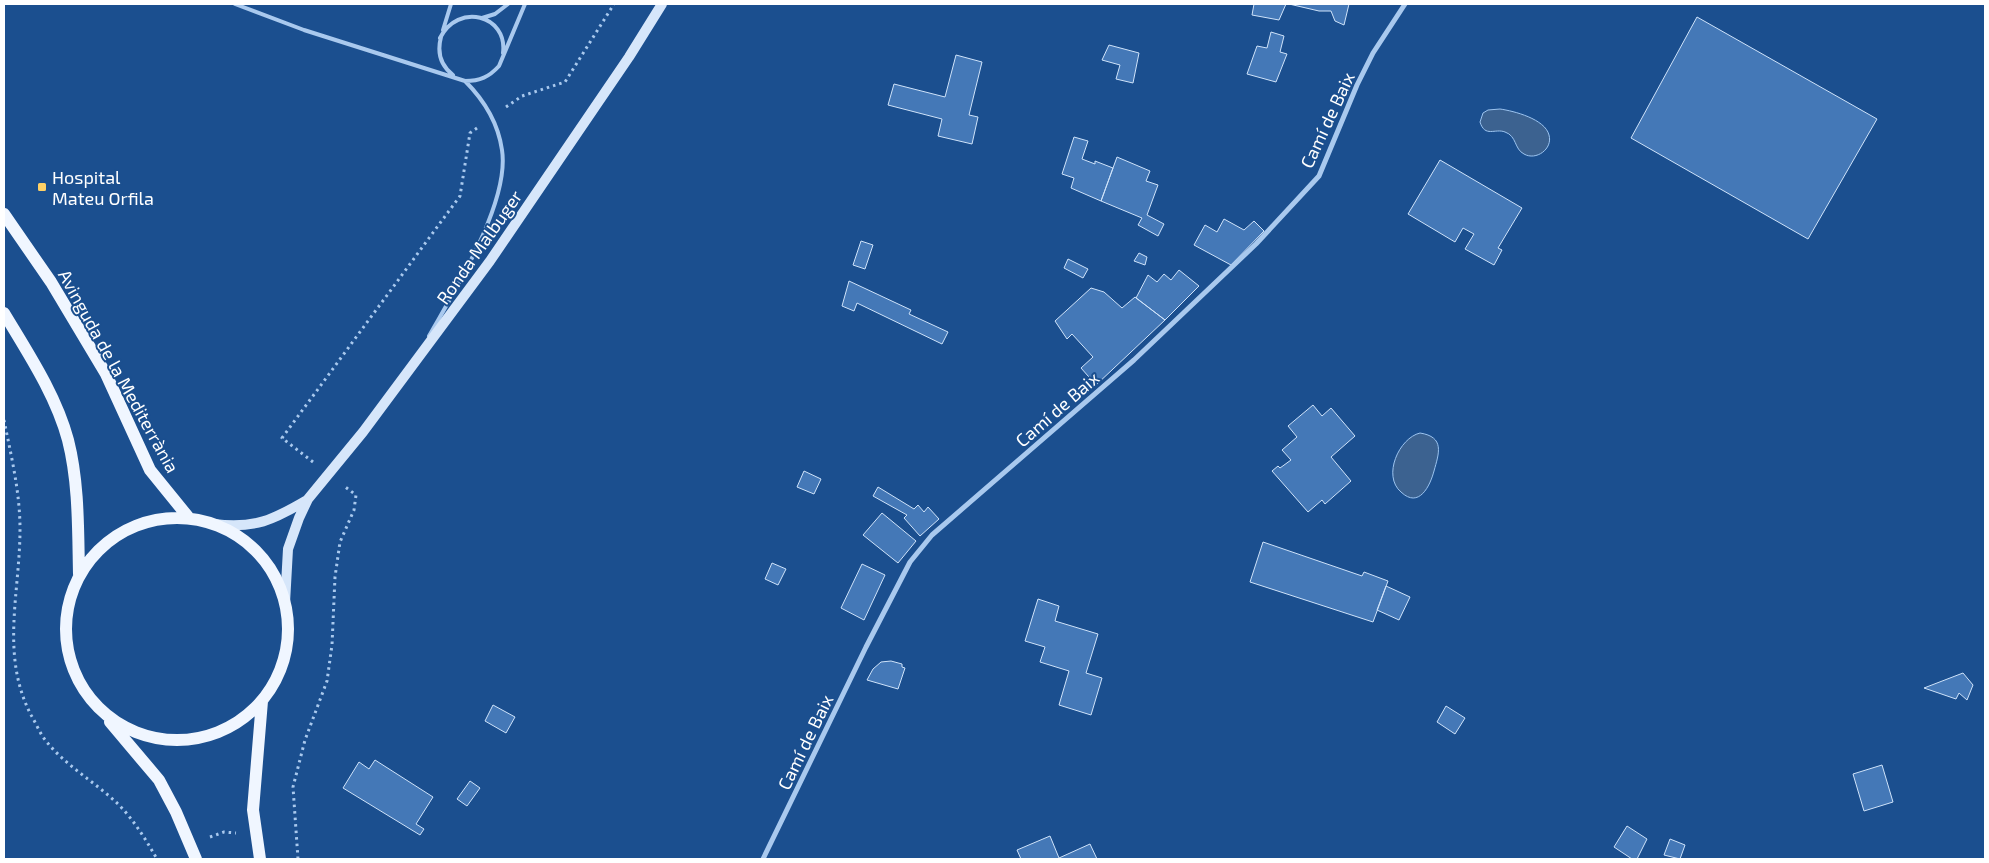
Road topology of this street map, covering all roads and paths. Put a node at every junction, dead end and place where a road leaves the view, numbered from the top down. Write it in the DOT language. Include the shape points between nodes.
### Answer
graph roads {
  1 [pos="235,4"];
  2 [pos="451,4"];
  3 [pos="508,4"];
  4 [pos="525,4"];
  5 [pos="614,4"];
  6 [pos="662,4"];
  7 [pos="1405,4"];
  8 [pos="482,18"];
  9 [pos="440,38"];
  10 [pos="503,57"];
  11 [pos="456,77"];
  12 [pos="465,81"];
  13 [pos="492,116"];
  14 [pos="4,214"];
  15 [pos="4,314"];
  16 [pos="410,369"];
  17 [pos="4,420"];
  18 [pos="313,462"];
  19 [pos="342,485"];
  20 [pos="308,499"];
  21 [pos="189,518"];
  22 [pos="214,524"];
  23 [pos="79,574"];
  24 [pos="285,603"];
  25 [pos="262,701"];
  26 [pos="99,709"];
  27 [pos="256,834"];
  28 [pos="190,844"];
  29 [pos="157,859"];
  30 [pos="196,859"];
  31 [pos="260,859"];
  32 [pos="298,859"];
  33 [pos="763,859"];
  1 -- 11 [label="lane" via="304,30"];
  2 -- 9 [label="lane"];
  3 -- 8 [label="lane" via="495,14"];
  4 -- 10 [label="lane"];
  5 -- 13 [label="path" via="566,82 522,96"];
  6 -- 16 [label="street, Ronda Malbuger" via="490,262"];
  7 -- 33 [label="street, Camí de Baix" via="1373,53 1357,85 1319,176 1189,309 932,535 910,562"];
  8 -- 9 [label="lane" via="457,19"];
  8 -- 10 [label="lane" via="498,30 504,48"];
  9 -- 11 [label="lane" via="443,64"];
  10 -- 12 [label="lane" via="492,74 484,79"];
  11 -- 12 [label="lane"];
  12 -- 13 [label="lane"];
  13 -- 16 [label="lane" via="503,151 496,199 480,242"];
  13 -- 18 [label="path" via="470,133 460,196 282,438"];
  14 -- 21 [label="main road, Avinguda de la Mediterrània" via="51,282 106,374 150,470"];
  15 -- 23 [label="main road" via="54,402 68,440 75,490"];
  16 -- 20 [label="street, Ronda Malbuger"];
  17 -- 29 [label="path" via="14,467 20,527 12,636 17,684 46,741 118,804 140,830"];
  19 -- 32 [label="path" via="356,495 354,510 340,542 327,681 305,740 293,787"];
  20 -- 22 [label="street, Ronda Malbuger" via="271,520 241,526"];
  20 -- 24 [label="street, Ronda Malbuger" via="288,549"];
  21 -- 22 [label="main road"];
  21 -- 23 [label="main road" via="156,519 126,530 100,548"];
  22 -- 24 [label="main road" via="255,550 269,566"];
  23 -- 26 [label="main road" via="67,608 66,645 77,679"];
  24 -- 25 [label="main road" via="287,645 274,684"];
  25 -- 26 [label="main road" via="243,718 220,731 195,738 169,740 144,735"];
  25 -- 27 [label="main road" via="253,810"];
  26 -- 28 [label="main road" via="159,780"];
  27 -- 28 [label="path" via="224,832"];
  27 -- 31 [label="main road"];
  28 -- 30 [label="main road"];
}
